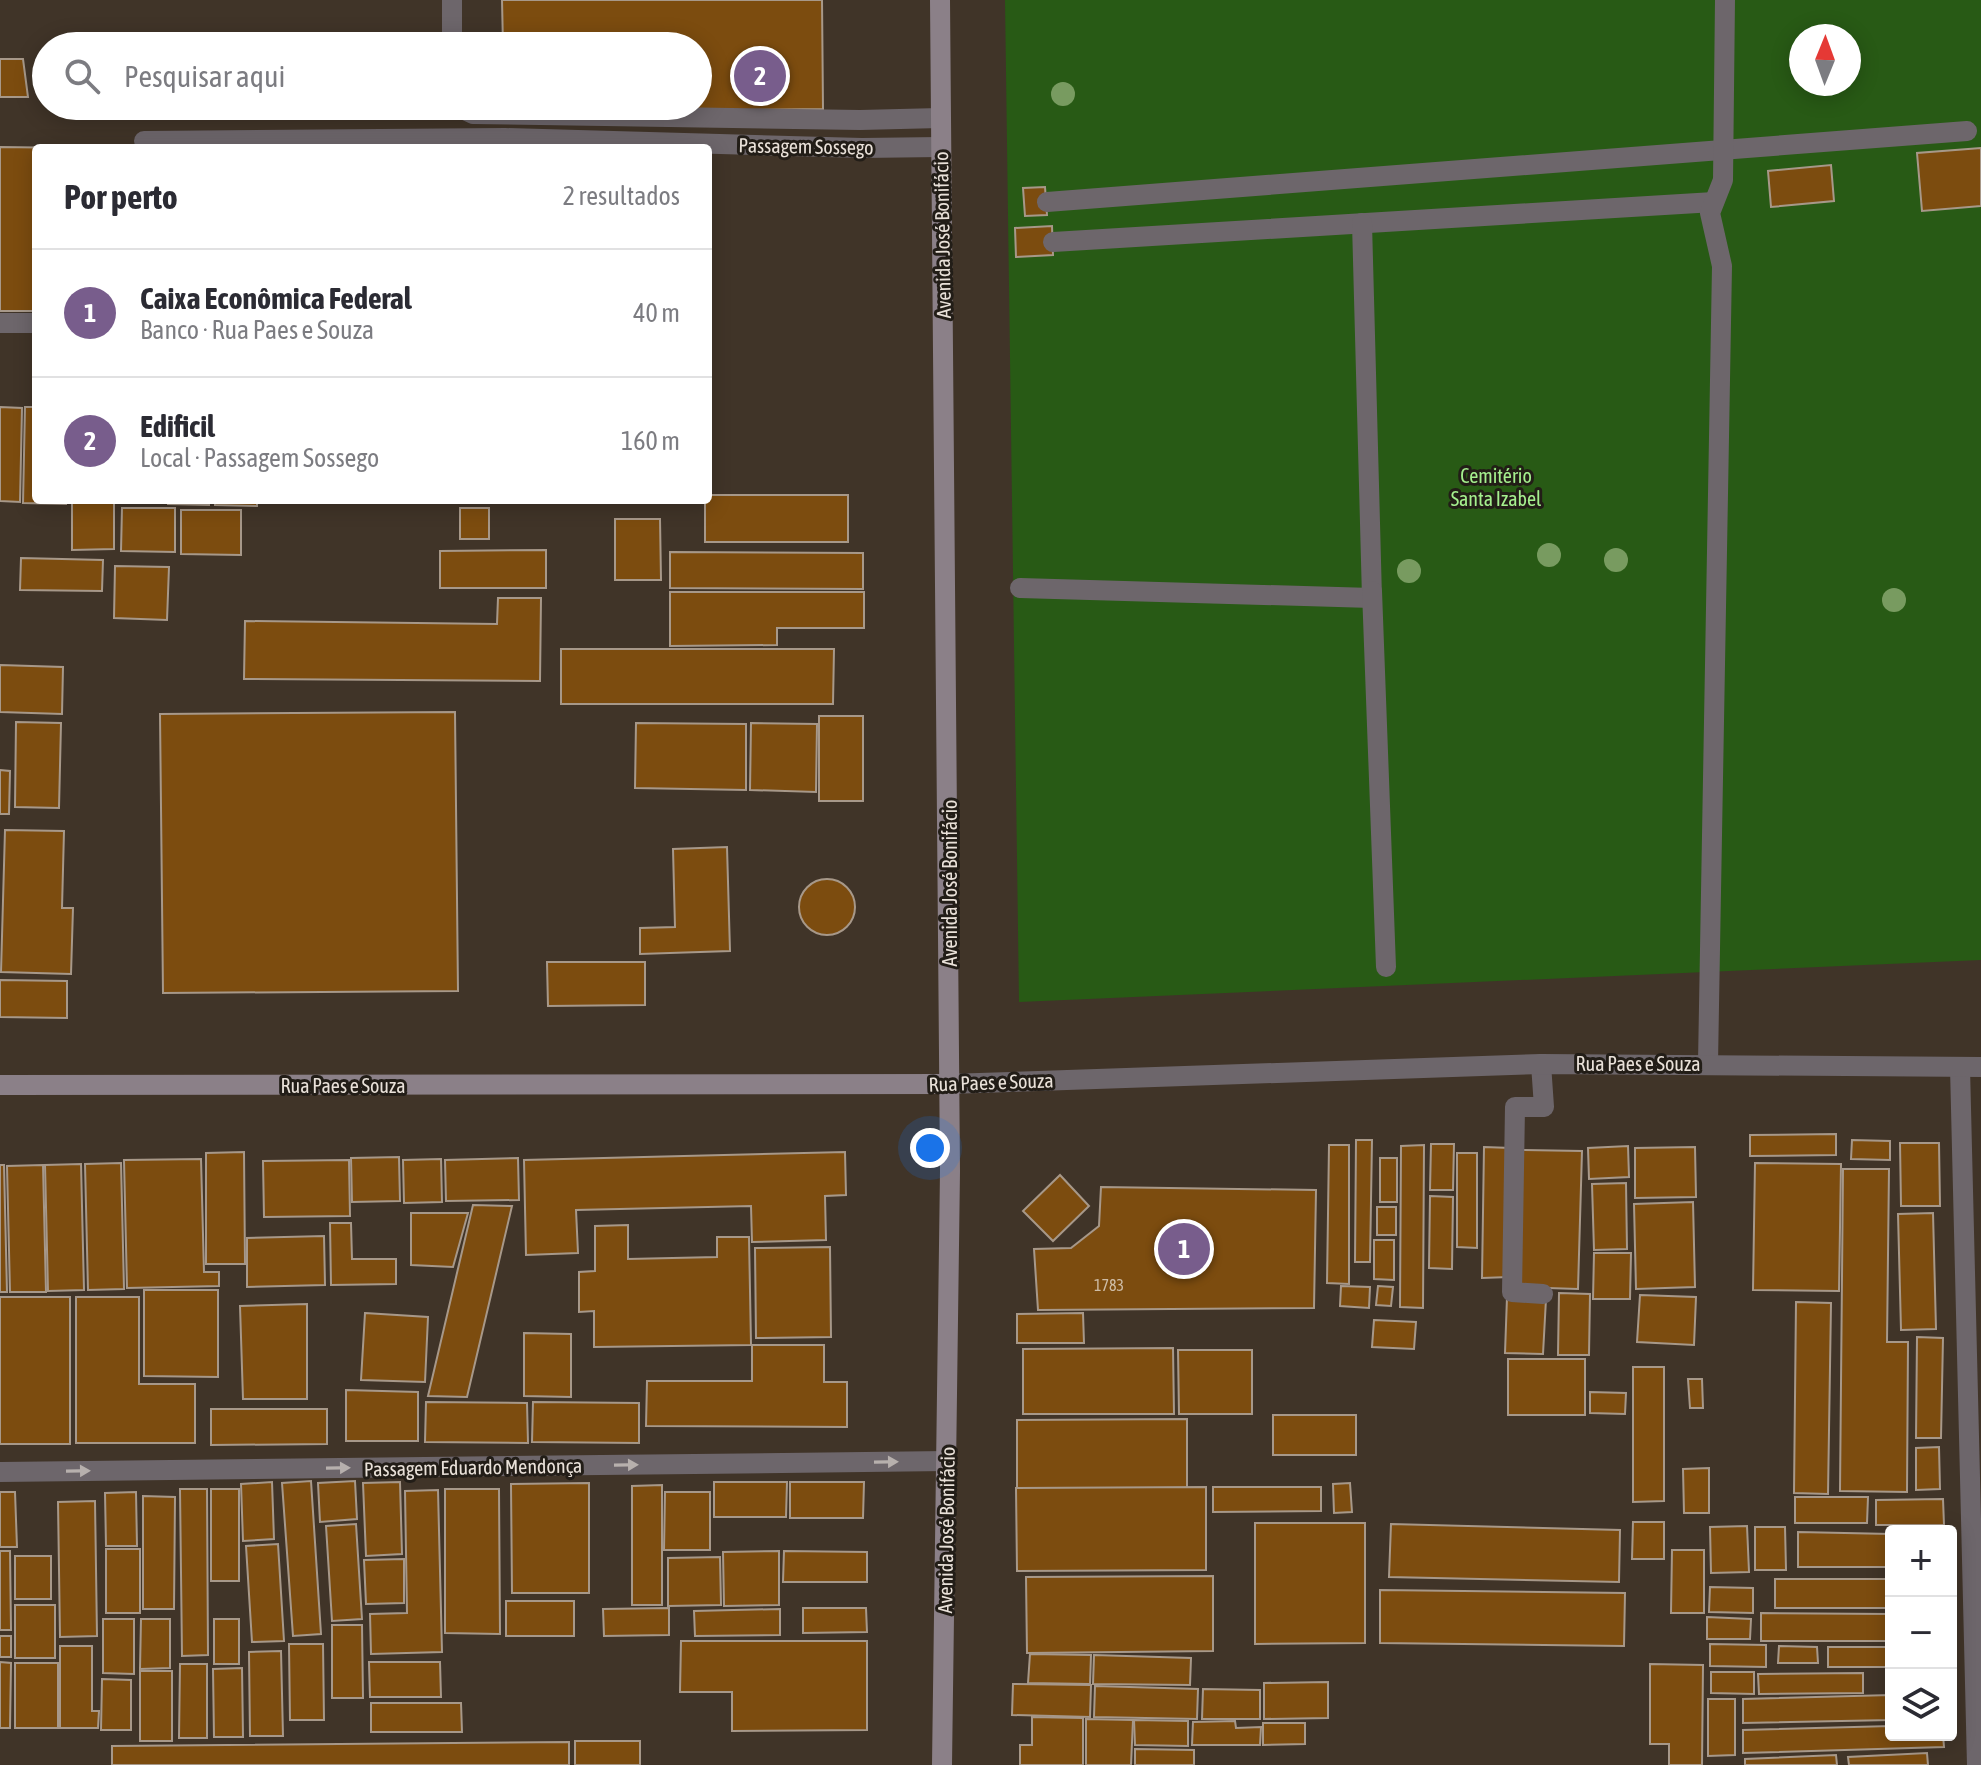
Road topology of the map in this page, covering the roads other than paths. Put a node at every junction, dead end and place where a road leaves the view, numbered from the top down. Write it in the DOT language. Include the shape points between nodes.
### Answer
graph roads {
  1 [pos="452,0"];
  2 [pos="940,0"];
  3 [pos="1725,0"];
  4 [pos="452,32"];
  5 [pos="712,118"];
  6 [pos="940,118"];
  7 [pos="1967,131"];
  8 [pos="144,141"];
  9 [pos="505,143"];
  10 [pos="576,144"];
  11 [pos="712,146"];
  12 [pos="940,147"];
  13 [pos="1723,148"];
  14 [pos="1047,202"];
  15 [pos="1714,202"];
  16 [pos="1362,223"];
  17 [pos="1053,242"];
  18 [pos="0,323"];
  19 [pos="32,323"];
  20 [pos="1020,588"];
  21 [pos="1372,591"];
  22 [pos="1386,967"];
  23 [pos="1708,1063"];
  24 [pos="1541,1064"];
  25 [pos="1970,1067"];
  26 [pos="948,1084"];
  27 [pos="0,1085"];
  28 [pos="1543,1294"];
  29 [pos="947,1461"];
  30 [pos="0,1472"];
  31 [pos="942,1765"];
  32 [pos="1977,1765"];
  1 -- 4 [label="street"];
  2 -- 6 [label="main road, Avenida José Bonifácio"];
  3 -- 13 [label="street"];
  5 -- 6 [label="street"];
  6 -- 12 [label="main road, Avenida José Bonifácio"];
  7 -- 13 [label="street"];
  8 -- 9 [label="street, Passagem Sossego"];
  9 -- 10 [label="street, Passagem Sossego"];
  11 -- 12 [label="street, Passagem Sossego"];
  12 -- 26 [label="main road, Avenida José Bonifácio"];
  13 -- 14 [label="street"];
  13 -- 15 [label="street" via="1723,180"];
  15 -- 16 [label="street"];
  15 -- 23 [label="street" via="1710,213 1722,266"];
  16 -- 17 [label="street"];
  16 -- 21 [label="street"];
  18 -- 19 [label="street"];
  20 -- 21 [label="street" via="1372,598"];
  21 -- 22 [label="street"];
  23 -- 24 [label="street, Rua Paes e Souza"];
  23 -- 25 [label="street, Rua Paes e Souza"];
  24 -- 26 [label="street, Rua Paes e Souza"];
  24 -- 28 [label="street" via="1544,1107 1515,1107 1512,1292"];
  25 -- 32 [label="street"];
  26 -- 27 [label="main road, Rua Paes e Souza"];
  26 -- 29 [label="main road, Avenida José Bonifácio"];
  30 -- 29 [label="street, Passagem Eduardo Mendonça, one-way"];
  29 -- 31 [label="main road, Avenida José Bonifácio"];
}
